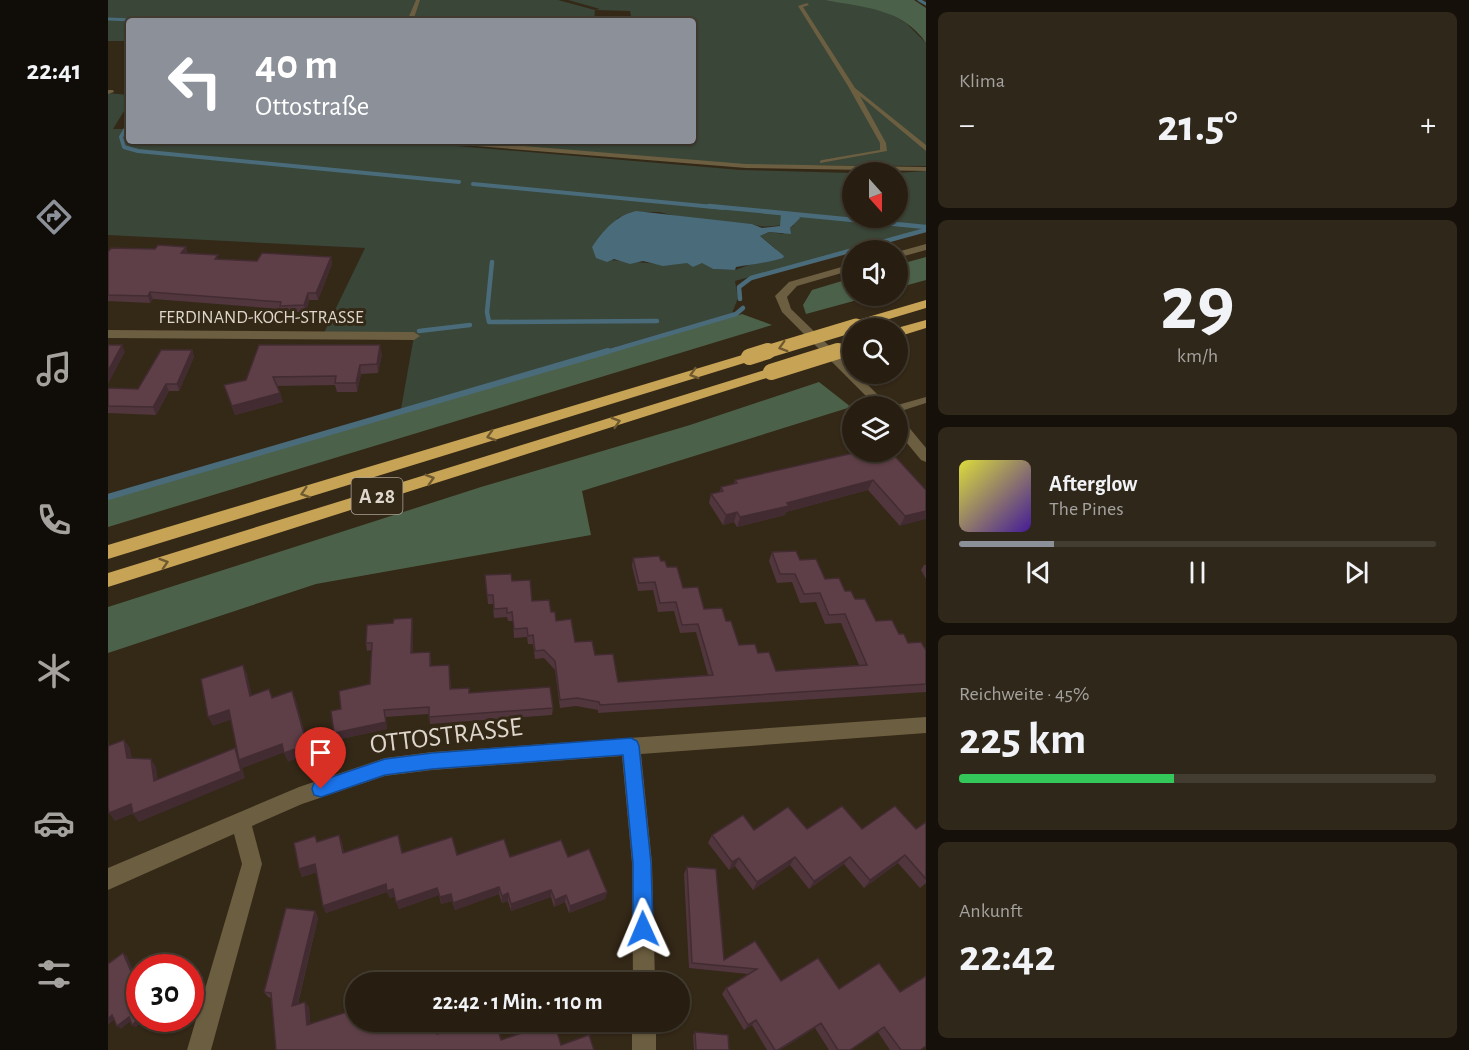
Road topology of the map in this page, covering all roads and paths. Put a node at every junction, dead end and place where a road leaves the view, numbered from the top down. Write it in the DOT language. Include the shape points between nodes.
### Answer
graph roads {
  1 [pos="418,0"];
  2 [pos="807,4"];
  3 [pos="411,18"];
  4 [pos="851,86"];
  5 [pos="477,144"];
  6 [pos="926,149"];
  7 [pos="785,168"];
  8 [pos="926,169"];
  9 [pos="926,247"];
  10 [pos="908,252"];
  11 [pos="842,270"];
  12 [pos="926,304"];
  13 [pos="926,324"];
  14 [pos="908,330"];
  15 [pos="108,334"];
  16 [pos="414,336"];
  17 [pos="842,350"];
  18 [pos="873,396"];
  19 [pos="926,400"];
  20 [pos="908,406"];
  21 [pos="908,435"];
  22 [pos="926,457"];
  23 [pos="108,552"];
  24 [pos="108,580"];
  25 [pos="926,725"];
  26 [pos="631,746"];
  27 [pos="240,822"];
  28 [pos="108,879"];
  29 [pos="644,972"];
  30 [pos="644,1032"];
  31 [pos="200,1050"];
  32 [pos="644,1050"];
  1 -- 3 [label="lane"];
  2 -- 4 [label="lane" via="800,6"];
  4 -- 6 [label="lane"];
  4 -- 7 [label="lane" via="883,143 884,152"];
  5 -- 7 [label="lane"];
  7 -- 8 [label="lane"];
  9 -- 10 [label="street"];
  11 -- 18 [label="street" via="793,284 781,296 786,310"];
  12 -- 23 [label="highway, A 28, one-way, bridge"];
  13 -- 14 [label="highway"];
  15 -- 16 [label="street, FERDINAND-KOCH-STRASSE"];
  24 -- 17 [label="highway, A 28, one-way, bridge"];
  19 -- 20 [label="lane"];
  21 -- 22 [label="street"];
  25 -- 26 [label="street, OTTOSTRASSE"];
  26 -- 27 [label="street, OTTOSTRASSE" via="385,767 299,796"];
  26 -- 29 [label="street" via="642,863"];
  27 -- 28 [label="street, OTTOSTRASSE"];
  27 -- 31 [label="street" via="252,864"];
  30 -- 32 [label="street"];
}
